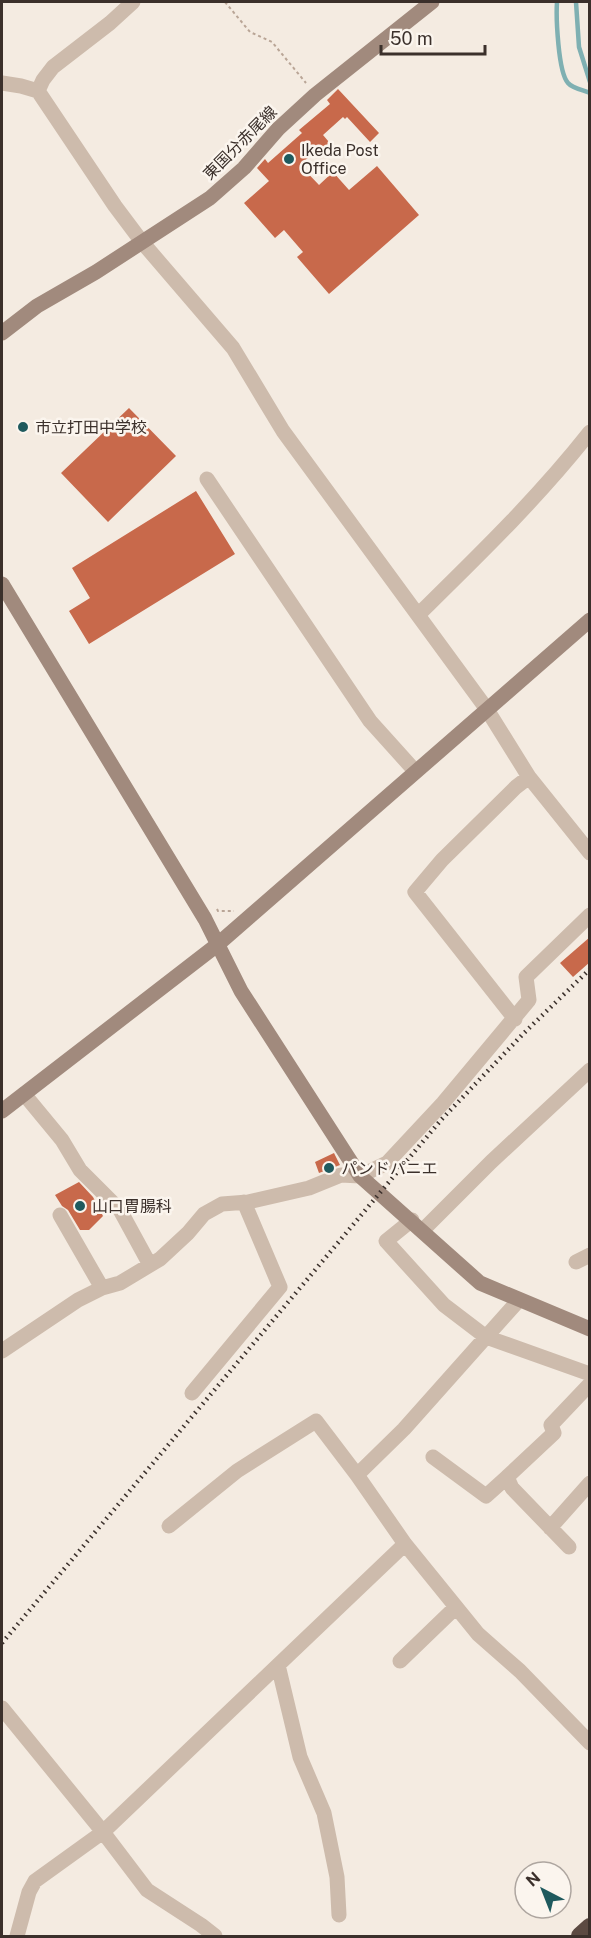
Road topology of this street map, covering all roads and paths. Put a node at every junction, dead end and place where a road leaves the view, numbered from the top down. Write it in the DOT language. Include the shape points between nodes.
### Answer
graph roads {
  1 [pos="133,2"];
  2 [pos="225,2"];
  3 [pos="432,2"];
  4 [pos="2,83"];
  5 [pos="38,92"];
  6 [pos="315,95"];
  7 [pos="142,242"];
  8 [pos="2,333"];
  9 [pos="590,432"];
  10 [pos="207,478"];
  11 [pos="2,584"];
  12 [pos="419,614"];
  13 [pos="590,620"];
  14 [pos="486,708"];
  15 [pos="415,771"];
  16 [pos="529,777"];
  17 [pos="590,853"];
  18 [pos="212,901"];
  19 [pos="237,911"];
  20 [pos="590,915"];
  21 [pos="217,945"];
  22 [pos="515,1019"];
  23 [pos="590,1070"];
  24 [pos="24,1094"];
  25 [pos="2,1112"];
  26 [pos="360,1176"];
  27 [pos="244,1202"];
  28 [pos="60,1215"];
  29 [pos="417,1225"];
  30 [pos="150,1265"];
  31 [pos="102,1288"];
  32 [pos="519,1300"];
  33 [pos="590,1329"];
  34 [pos="486,1337"];
  35 [pos="2,1351"];
  36 [pos="590,1374"];
  37 [pos="590,1384"];
  38 [pos="192,1393"];
  39 [pos="433,1457"];
  40 [pos="357,1475"];
  41 [pos="507,1477"];
  42 [pos="590,1483"];
  43 [pos="169,1526"];
  44 [pos="550,1528"];
  45 [pos="405,1544"];
  46 [pos="569,1547"];
  47 [pos="456,1607"];
  48 [pos="400,1661"];
  49 [pos="278,1665"];
  50 [pos="2,1708"];
  51 [pos="590,1743"];
  52 [pos="103,1832"];
  53 [pos="339,1915"];
  54 [pos="590,1927"];
  55 [pos="17,1936"];
  56 [pos="215,1936"];
  57 [pos="580,1936"];
  1 -- 5 [label="street" via="53,67"];
  2 -- 6 [label="path" via="250,32 272,42"];
  3 -- 6 [label="street, 東国分赤尾線"];
  4 -- 5 [label="street"];
  5 -- 7 [label="street"];
  6 -- 7 [label="street, 東国分赤尾線" via="210,198"];
  7 -- 8 [label="street, 東国分赤尾線" via="37,306"];
  7 -- 12 [label="street" via="233,348 283,431"];
  9 -- 12 [label="street" via="528,504"];
  10 -- 15 [label="street" via="370,721"];
  11 -- 21 [label="street"];
  12 -- 14 [label="street"];
  13 -- 14 [label="street"];
  14 -- 15 [label="street"];
  14 -- 16 [label="street"];
  15 -- 21 [label="street"];
  16 -- 17 [label="street"];
  16 -- 22 [label="street" via="442,860 415,892"];
  18 -- 19 [label="path" via="218,911"];
  20 -- 22 [label="street" via="526,977 529,1000"];
  21 -- 24 [label="street"];
  21 -- 26 [label="street" via="241,991"];
  22 -- 26 [label="street" via="387,1163"];
  23 -- 29 [label="street"];
  24 -- 25 [label="street"];
  24 -- 30 [label="street" via="62,1140 80,1170 120,1210"];
  26 -- 27 [label="street" via="341,1175 309,1188"];
  26 -- 29 [label="street"];
  27 -- 30 [label="street" via="222,1204 204,1214"];
  27 -- 38 [label="street" via="280,1287"];
  28 -- 31 [label="street"];
  29 -- 32 [label="street" via="480,1283"];
  29 -- 34 [label="street" via="386,1241 444,1305"];
  30 -- 31 [label="street" via="120,1283"];
  31 -- 35 [label="street"];
  32 -- 33 [label="street"];
  32 -- 34 [label="street"];
  34 -- 36 [label="street"];
  34 -- 40 [label="street"];
  37 -- 41 [label="street" via="551,1425 554,1433"];
  39 -- 41 [label="street" via="486,1496"];
  40 -- 43 [label="street" via="316,1421 237,1471"];
  40 -- 45 [label="street"];
  41 -- 44 [label="street" via="512,1488"];
  42 -- 44 [label="street"];
  44 -- 46 [label="street"];
  45 -- 47 [label="street"];
  45 -- 49 [label="street"];
  47 -- 48 [label="street"];
  47 -- 51 [label="street" via="478,1634"];
  49 -- 52 [label="street"];
  49 -- 53 [label="street" via="300,1757 324,1813 337,1877"];
  50 -- 52 [label="street"];
  52 -- 55 [label="street" via="35,1881"];
  52 -- 56 [label="street" via="147,1890"];
  54 -- 57 [label="highway"];
}
